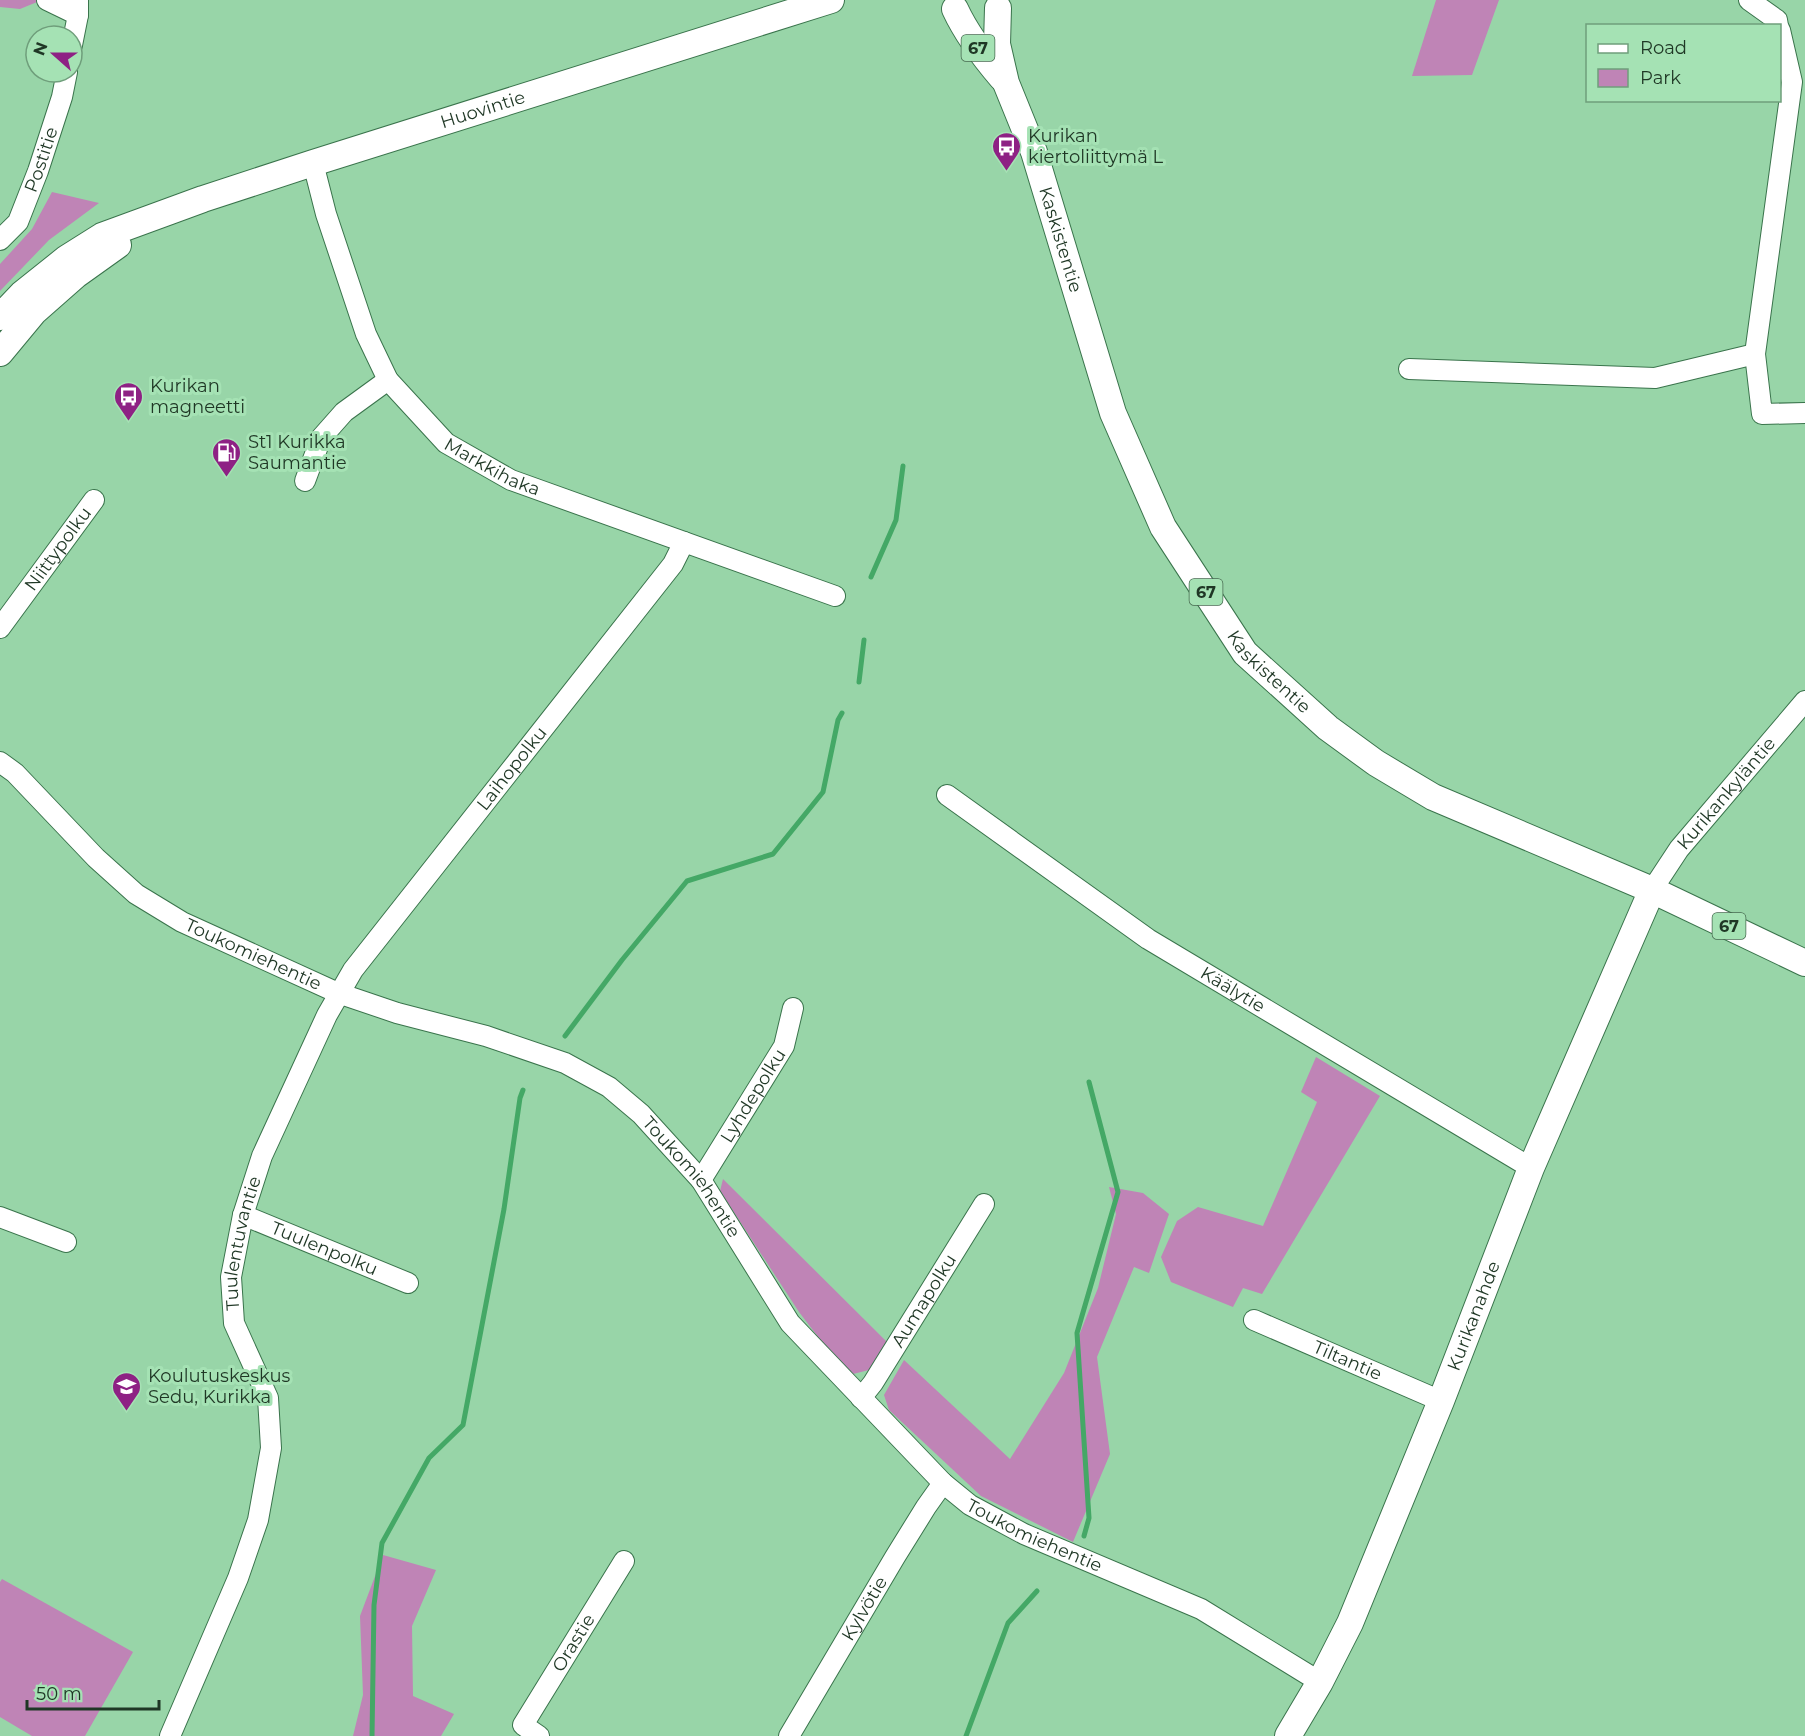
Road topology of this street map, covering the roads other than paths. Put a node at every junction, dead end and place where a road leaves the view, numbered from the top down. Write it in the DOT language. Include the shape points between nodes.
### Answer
graph roads {
  1 [pos="47,0"];
  2 [pos="1749,0"];
  3 [pos="1774,0"];
  4 [pos="827,1"];
  5 [pos="1004,4"];
  6 [pos="948,5"];
  7 [pos="78,8"];
  8 [pos="75,24"];
  9 [pos="1777,24"];
  10 [pos="1778,24"];
  11 [pos="1781,37"];
  12 [pos="1006,83"];
  13 [pos="65,84"];
  14 [pos="313,164"];
  15 [pos="145,222"];
  16 [pos="0,240"];
  17 [pos="0,317"];
  18 [pos="0,353"];
  19 [pos="1755,354"];
  20 [pos="1409,369"];
  21 [pos="388,380"];
  22 [pos="1805,413"];
  23 [pos="306,481"];
  24 [pos="94,501"];
  25 [pos="684,542"];
  26 [pos="835,596"];
  27 [pos="0,628"];
  28 [pos="1805,701"];
  29 [pos="0,762"];
  30 [pos="947,795"];
  31 [pos="1652,890"];
  32 [pos="1805,963"];
  33 [pos="338,993"];
  34 [pos="794,1008"];
  35 [pos="1531,1168"];
  36 [pos="701,1180"];
  37 [pos="984,1204"];
  38 [pos="243,1215"];
  39 [pos="0,1217"];
  40 [pos="66,1242"];
  41 [pos="408,1283"];
  42 [pos="1254,1320"];
  43 [pos="861,1398"];
  44 [pos="1441,1401"];
  45 [pos="944,1484"];
  46 [pos="624,1561"];
  47 [pos="1320,1682"];
  48 [pos="531,1731"];
  49 [pos="170,1736"];
  50 [pos="789,1736"];
  51 [pos="1288,1736"];
  1 -- 7 [label="street"];
  2 -- 9 [label="street"];
  3 -- 10 [label="street"];
  4 -- 14 [label="main road, Huovintie"];
  5 -- 6 [label="main road" via="985,13 970,13"];
  5 -- 12 [label="main road, Kaskistentie / 67" via="998,44"];
  6 -- 12 [label="main road, Kaskistentie / 67"];
  7 -- 8 [label="street"];
  11 -- 19 [label="street" via="1792,82"];
  12 -- 31 [label="main road, Kaskistentie / 67" via="1034,152 1113,413 1163,527 1245,653 1328,728 1433,796"];
  13 -- 16 [label="street, Postitie" via="18,222"];
  14 -- 15 [label="main road, Huovintie"];
  14 -- 21 [label="street, Markkihaka" via="366,334"];
  15 -- 17 [label="main road, Huovintie" via="102,236 68,258"];
  15 -- 18 [label="main road, Huovintie" via="76,274 34,312"];
  19 -- 20 [label="street" via="1655,378"];
  19 -- 22 [label="street" via="1762,414"];
  21 -- 23 [label="street" via="344,412 321,438"];
  21 -- 25 [label="street, Markkihaka" via="446,443 511,480"];
  24 -- 27 [label="street, Niittypolku"];
  25 -- 26 [label="street, Markkihaka"];
  25 -- 33 [label="street, Laihopolku" via="673,564 352,970"];
  28 -- 31 [label="street, Kurikankyläntie" via="1679,849"];
  29 -- 33 [label="street, Toukomiehentie" via="136,894 182,922"];
  30 -- 35 [label="street, Käälytie" via="1148,939"];
  31 -- 32 [label="main road, Kaskistentie / 67"];
  31 -- 35 [label="main road, Kurikanahde"];
  33 -- 36 [label="street, Toukomiehentie" via="565,1063 609,1087 641,1114"];
  33 -- 38 [label="street, Tuulentuvantie" via="262,1156"];
  34 -- 36 [label="street, Lyhdepolku" via="784,1046"];
  35 -- 44 [label="main road, Kurikanahde"];
  36 -- 43 [label="street, Toukomiehentie" via="790,1323"];
  37 -- 43 [label="street, Aumapolku"];
  38 -- 41 [label="street, Tuulenpolku"];
  38 -- 49 [label="street, Tuulentuvantie" via="231,1277 234,1323 268,1398 271,1448 258,1520"];
  39 -- 40 [label="street"];
  42 -- 44 [label="street, Tiltantie"];
  43 -- 45 [label="street, Toukomiehentie"];
  44 -- 47 [label="main road, Kurikanahde" via="1350,1623"];
  45 -- 47 [label="street, Toukomiehentie" via="970,1505 1024,1534 1202,1609"];
  45 -- 50 [label="street, Kylvötie" via="926,1507"];
  46 -- 48 [label="street, Orastie"];
  47 -- 51 [label="main road, Kurikanahde"];
}
